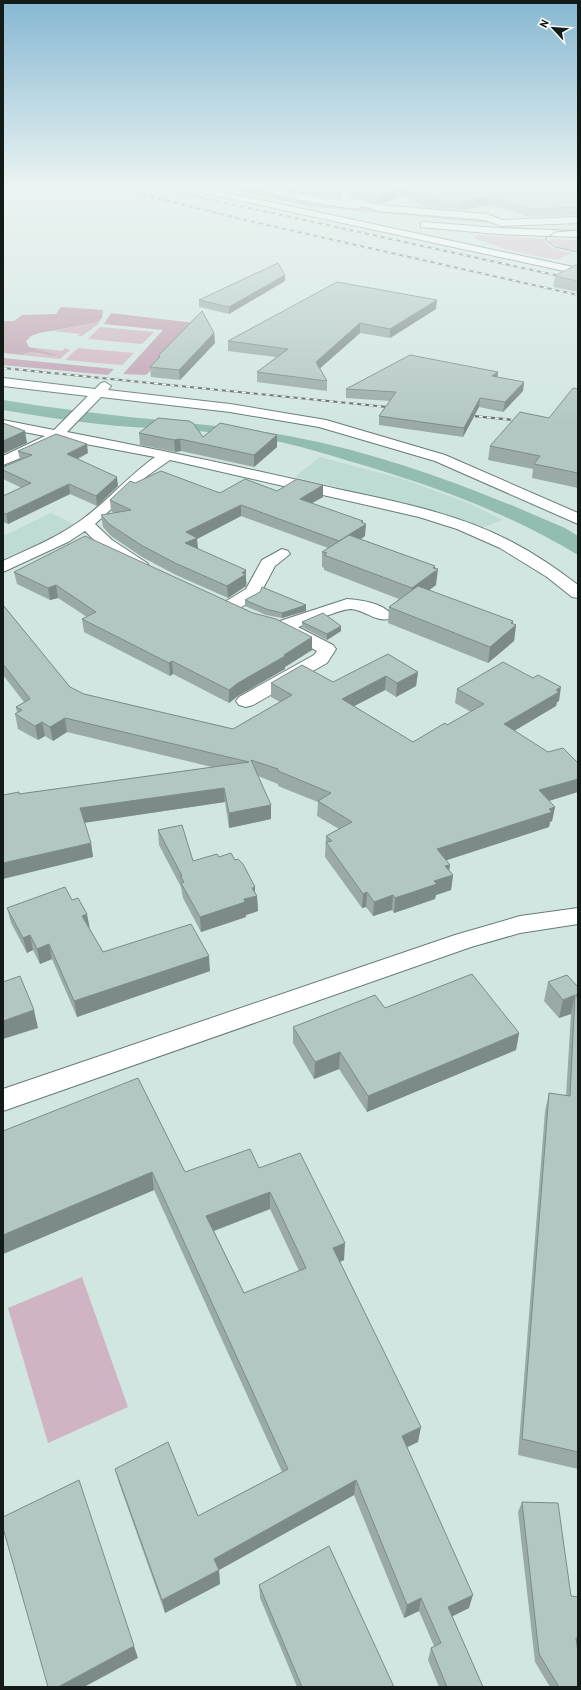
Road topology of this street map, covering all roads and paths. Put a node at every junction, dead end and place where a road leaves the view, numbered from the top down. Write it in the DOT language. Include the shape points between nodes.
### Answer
graph roads {
  1 [pos="559,267"];
  2 [pos="578,271"];
  3 [pos="112,380"];
  4 [pos="3,382"];
  5 [pos="98,394"];
  6 [pos="3,424"];
  7 [pos="56,435"];
  8 [pos="166,456"];
  9 [pos="4,461"];
  10 [pos="578,518"];
  11 [pos="86,524"];
  12 [pos="282,554"];
  13 [pos="3,567"];
  14 [pos="153,572"];
  15 [pos="578,593"];
  16 [pos="248,614"];
  17 [pos="383,615"];
  18 [pos="246,701"];
  19 [pos="578,916"];
  20 [pos="3,1100"];
  1 -- 2 [label="street"];
  3 -- 5 [label="street"];
  4 -- 5 [label="street"];
  5 -- 7 [label="street"];
  5 -- 10 [label="street" via="276,415 361,433 440,458"];
  6 -- 7 [label="street"];
  7 -- 8 [label="street"];
  7 -- 9 [label="street"];
  8 -- 11 [label="street" via="142,473"];
  8 -- 15 [label="street" via="300,484 424,514 462,526 506,545"];
  11 -- 13 [label="street" via="62,539"];
  11 -- 14 [label="street" via="125,557"];
  12 -- 16 [label="street" via="268,563 254,592 222,604"];
  17 -- 18 [label="street" via="361,605 347,604 276,624 327,649 321,659"];
  19 -- 20 [label="street" via="559,917 496,931"];
}
